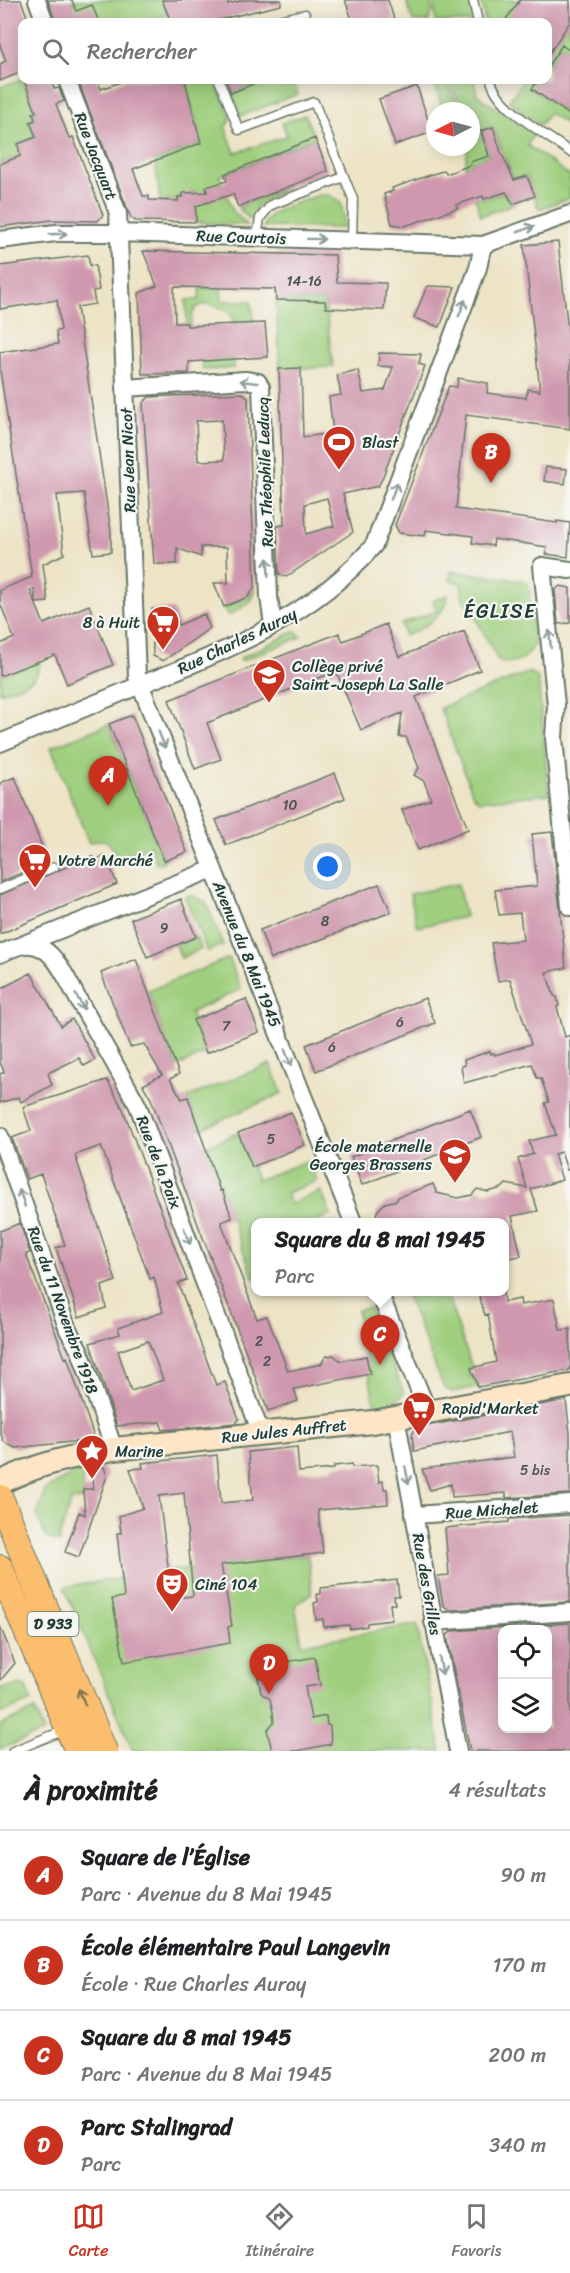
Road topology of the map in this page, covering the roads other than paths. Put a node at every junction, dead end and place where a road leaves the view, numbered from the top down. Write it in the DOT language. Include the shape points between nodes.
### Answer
graph roads {
  1 [pos="37,0"];
  2 [pos="473,0"];
  3 [pos="305,14"];
  4 [pos="44,18"];
  5 [pos="286,18"];
  6 [pos="477,18"];
  7 [pos="69,84"];
  8 [pos="221,84"];
  9 [pos="491,84"];
  10 [pos="570,152"];
  11 [pos="344,177"];
  12 [pos="570,214"];
  13 [pos="119,233"];
  14 [pos="257,238"];
  15 [pos="0,240"];
  16 [pos="352,240"];
  17 [pos="483,245"];
  18 [pos="125,388"];
  19 [pos="570,570"];
  20 [pos="273,625"];
  21 [pos="141,685"];
  22 [pos="0,743"];
  23 [pos="54,867"];
  24 [pos="213,869"];
  25 [pos="0,890"];
  26 [pos="570,907"];
  27 [pos="24,944"];
  28 [pos="0,954"];
  29 [pos="0,1136"];
  30 [pos="351,1218"];
  31 [pos="381,1296"];
  32 [pos="570,1386"];
  33 [pos="428,1412"];
  34 [pos="396,1417"];
  35 [pos="261,1433"];
  36 [pos="114,1449"];
  37 [pos="0,1483"];
  38 [pos="0,1498"];
  39 [pos="570,1504"];
  40 [pos="415,1515"];
  41 [pos="0,1568"];
  42 [pos="570,1612"];
  43 [pos="433,1622"];
  44 [pos="74,1740"];
  45 [pos="13,1751"];
  46 [pos="104,1751"];
  47 [pos="458,1751"];
  1 -- 4 [label="street"];
  2 -- 6 [label="lane"];
  3 -- 5 [label="lane"];
  7 -- 13 [label="street, Rue Jacquart" via="118,213"];
  8 -- 11 [label="lane" via="239,130 314,102"];
  9 -- 10 [label="lane" via="505,104"];
  11 -- 14 [label="lane" via="271,205 260,218"];
  11 -- 16 [label="lane" via="353,199"];
  17 -- 12 [label="street, one-way"];
  13 -- 14 [label="street, Rue Courtois"];
  15 -- 13 [label="street, Rue Courtois, one-way" via="56,233"];
  13 -- 18 [label="street, Rue Jean Nicot"];
  14 -- 16 [label="street, Rue Courtois, one-way"];
  16 -- 17 [label="street, Rue Courtois"];
  20 -- 17 [label="street, Rue Charles Auray, one-way" via="304,608 374,545 478,268"];
  20 -- 18 [label="street, Rue Théophile Leducq, one-way" via="258,382"];
  18 -- 21 [label="street, Rue Jean Nicot" via="136,663"];
  26 -- 19 [label="street, one-way" via="542,566"];
  20 -- 21 [label="street, Rue Charles Auray"];
  21 -- 22 [label="street, Rue Charles Auray"];
  21 -- 24 [label="street, Avenue du 8 Mai 1945, one-way"];
  23 -- 25 [label="lane"];
  24 -- 27 [label="street"];
  24 -- 30 [label="street, Avenue du 8 Mai 1945, one-way"];
  27 -- 28 [label="street"];
  27 -- 35 [label="street, Rue de la Paix, one-way" via="49,953 138,1106"];
  36 -- 29 [label="street, Rue du 11 Novembre 1918, one-way"];
  31 -- 33 [label="street"];
  32 -- 33 [label="main road, Rue Jules Auffret"];
  33 -- 34 [label="main road, Rue Jules Auffret"];
  34 -- 35 [label="main road, Rue Jules Auffret"];
  34 -- 40 [label="street, Rue des Grilles, one-way"];
  35 -- 36 [label="main road, Rue Jules Auffret"];
  36 -- 37 [label="main road, Rue Jules Auffret" via="44,1464"];
  46 -- 38 [label="main road, D 933, one-way"];
  39 -- 40 [label="street, Rue Michelet"];
  40 -- 43 [label="street, Rue des Grilles"];
  41 -- 44 [label="main road, D 933"];
  42 -- 43 [label="street"];
  43 -- 47 [label="street, Rue des Grilles, one-way"];
  44 -- 45 [label="lane"];
}
